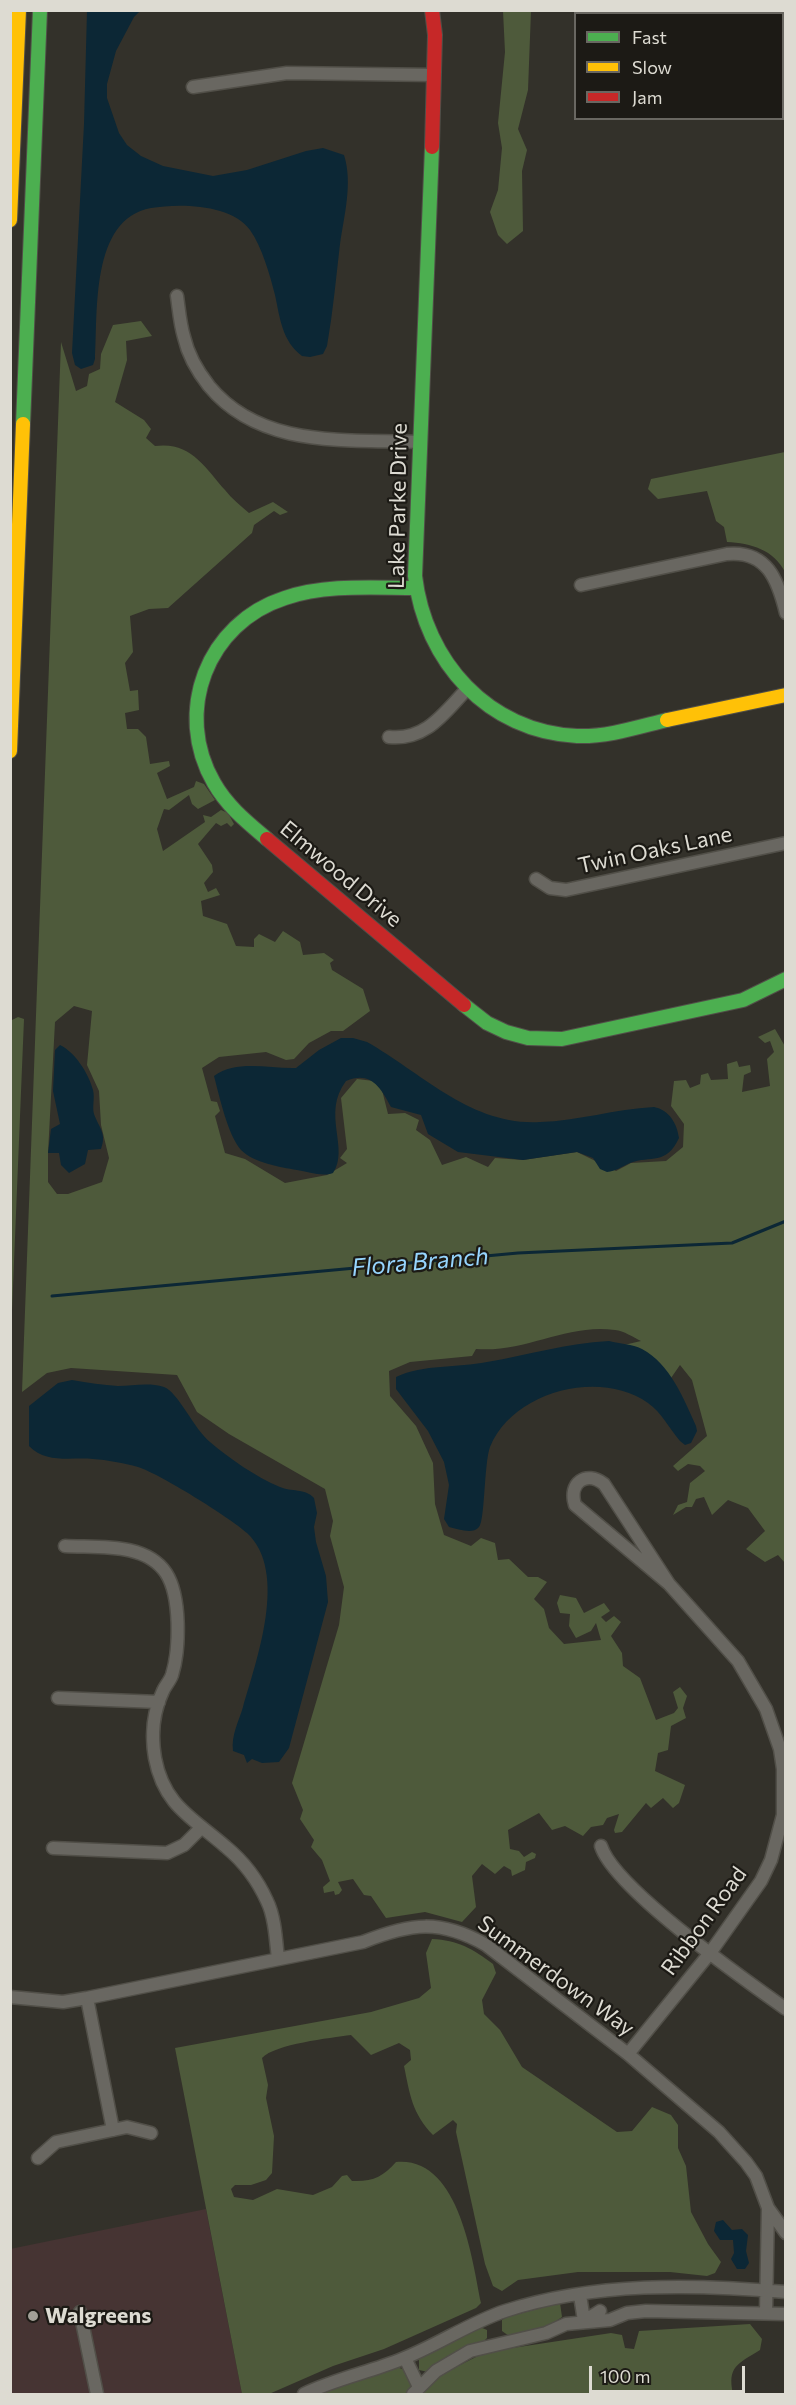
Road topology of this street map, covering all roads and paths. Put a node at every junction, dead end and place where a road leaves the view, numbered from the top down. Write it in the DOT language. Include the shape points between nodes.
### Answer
graph roads {
  1 [pos="19,10"];
  2 [pos="40,10"];
  3 [pos="432,10"];
  4 [pos="434,75"];
  5 [pos="194,87"];
  6 [pos="10,220"];
  7 [pos="177,296"];
  8 [pos="420,442"];
  9 [pos="581,585"];
  10 [pos="416,588"];
  11 [pos="786,612"];
  12 [pos="467,689"];
  13 [pos="786,695"];
  14 [pos="389,737"];
  15 [pos="10,751"];
  16 [pos="786,843"];
  17 [pos="537,879"];
  18 [pos="786,979"];
  19 [pos="65,1546"];
  20 [pos="669,1584"];
  21 [pos="58,1698"];
  22 [pos="159,1702"];
  23 [pos="201,1828"];
  24 [pos="601,1846"];
  25 [pos="53,1848"];
  26 [pos="710,1953"];
  27 [pos="278,1959"];
  28 [pos="10,1997"];
  29 [pos="87,1998"];
  30 [pos="786,2009"];
  31 [pos="628,2054"];
  32 [pos="113,2130"];
  33 [pos="151,2133"];
  34 [pos="38,2158"];
  35 [pos="768,2208"];
  36 [pos="786,2233"];
  37 [pos="767,2290"];
  38 [pos="786,2292"];
  39 [pos="580,2295"];
  40 [pos="80,2312"];
  41 [pos="766,2312"];
  42 [pos="627,2313"];
  43 [pos="786,2314"];
  44 [pos="584,2321"];
  45 [pos="405,2358"];
  46 [pos="416,2390"];
  47 [pos="97,2394"];
  48 [pos="304,2394"];
  1 -- 6 [label="street"];
  2 -- 15 [label="street"];
  3 -- 4 [label="street, Lake Parke Drive"];
  4 -- 5 [label="street" via="287,73"];
  4 -- 8 [label="street, Lake Parke Drive"];
  7 -- 8 [label="street" via="184,338 197,369 217,395 250,421 300,437"];
  8 -- 10 [label="street, Lake Parke Drive"];
  9 -- 11 [label="street" via="741,554 761,561 771,571"];
  10 -- 12 [label="street, Lake Parke Drive" via="429,635 447,666"];
  10 -- 18 [label="street, Elmwood Drive" via="312,592 284,597 245,617 221,641 204,670 195,722 205,767 233,810 477,1016 512,1035 562,1039 743,1000"];
  12 -- 13 [label="street, Lake Parke Drive" via="513,720 546,731 580,735 614,732"];
  12 -- 14 [label="street" via="430,728 406,738"];
  16 -- 17 [label="street, Twin Oaks Lane" via="566,890 550,888"];
  19 -- 22 [label="street" via="130,1549 150,1558 165,1572 176,1593 178,1623 172,1676"];
  20 -- 20 [label="street, Ribbon Road" via="575,1505 572,1497 577,1483 593,1477 604,1484"];
  20 -- 26 [label="street, Ribbon Road" via="738,1661 774,1727 783,1769 783,1815 771,1860 751,1898"];
  21 -- 22 [label="street"];
  22 -- 23 [label="street" via="152,1723 155,1758 163,1784 188,1819"];
  23 -- 25 [label="street" via="184,1845 167,1853"];
  23 -- 27 [label="street" via="236,1856 264,1895"];
  24 -- 26 [label="street" via="615,1873"];
  26 -- 30 [label="street"];
  26 -- 31 [label="street, Ribbon Road"];
  27 -- 29 [label="street, Summerdown Way"];
  27 -- 31 [label="street, Summerdown Way" via="363,1942 405,1927 448,1928 486,1945"];
  28 -- 29 [label="street, Summerdown Way" via="63,2002"];
  29 -- 32 [label="street"];
  31 -- 35 [label="street, Summerdown Way" via="740,2154 756,2176"];
  32 -- 33 [label="street" via="127,2127"];
  32 -- 34 [label="street" via="56,2142"];
  35 -- 36 [label="street"];
  35 -- 37 [label="street, Summerdown Way"];
  37 -- 38 [label="street"];
  37 -- 39 [label="street" via="679,2286"];
  37 -- 41 [label="street, Summerdown Way"];
  39 -- 44 [label="street"];
  39 -- 45 [label="street" via="499,2313"];
  40 -- 47 [label="street"];
  41 -- 42 [label="street"];
  41 -- 43 [label="street"];
  42 -- 44 [label="street" via="610,2320"];
  42 -- 44 [label="street" via="604,2311"];
  44 -- 46 [label="street" via="470,2351 436,2371"];
  45 -- 46 [label="street"];
  45 -- 48 [label="street"];
}
